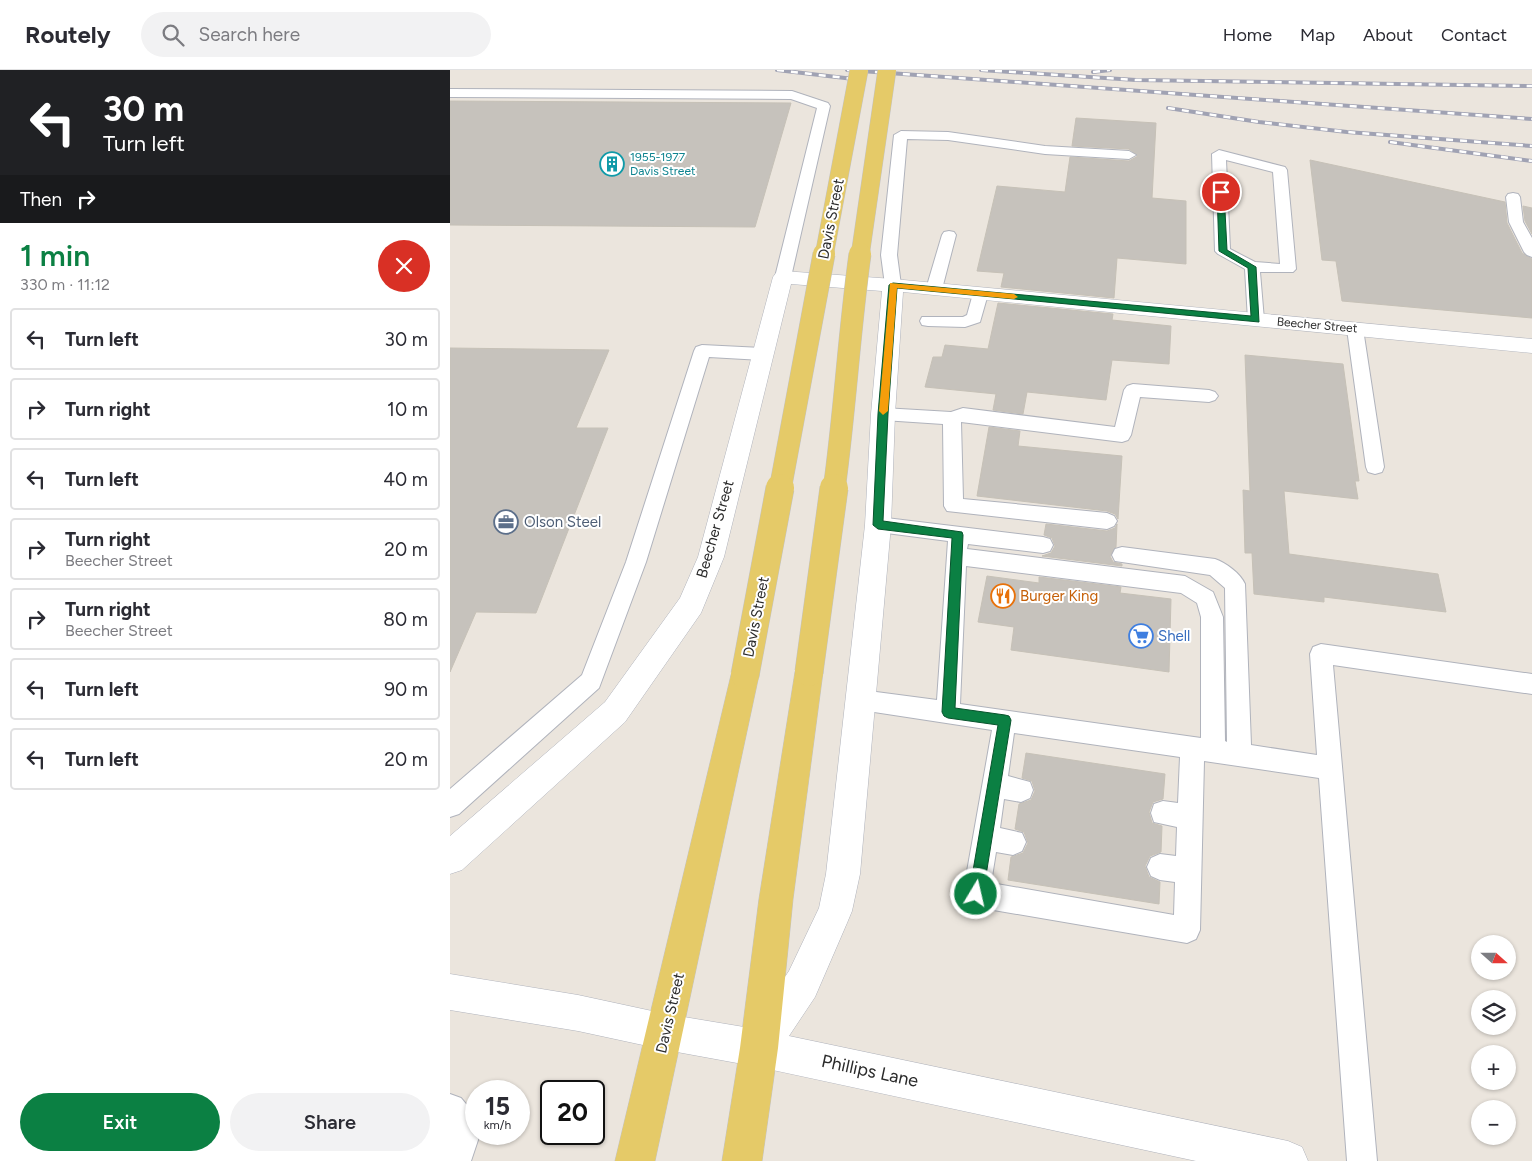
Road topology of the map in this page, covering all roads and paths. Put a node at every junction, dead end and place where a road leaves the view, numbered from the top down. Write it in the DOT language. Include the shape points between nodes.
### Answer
graph roads {
  1 [pos="859,70"];
  2 [pos="887,70"];
  3 [pos="450,93"];
  4 [pos="1129,155"];
  5 [pos="1513,197"];
  6 [pos="949,235"];
  7 [pos="1532,252"];
  8 [pos="1252,267"];
  9 [pos="783,277"];
  10 [pos="893,285"];
  11 [pos="934,289"];
  12 [pos="980,294"];
  13 [pos="1256,320"];
  14 [pos="928,321"];
  15 [pos="1355,329"];
  16 [pos="1532,346"];
  17 [pos="762,354"];
  18 [pos="1209,396"];
  19 [pos="883,414"];
  20 [pos="952,418"];
  21 [pos="1375,467"];
  22 [pos="1106,521"];
  23 [pos="878,525"];
  24 [pos="957,545"];
  25 [pos="1043,545"];
  26 [pos="1122,555"];
  27 [pos="1532,684"];
  28 [pos="861,700"];
  29 [pos="948,712"];
  30 [pos="1005,720"];
  31 [pos="1203,750"];
  32 [pos="1239,755"];
  33 [pos="1330,768"];
  34 [pos="994,786"];
  35 [pos="1021,790"];
  36 [pos="450,804"];
  37 [pos="1163,813"];
  38 [pos="1191,817"];
  39 [pos="985,838"];
  40 [pos="1013,842"];
  41 [pos="450,858"];
  42 [pos="1160,867"];
  43 [pos="1189,871"];
  44 [pos="450,992"];
  45 [pos="666,1032"];
  46 [pos="759,1048"];
  47 [pos="450,1110"];
  48 [pos="456,1161"];
  49 [pos="635,1161"];
  50 [pos="742,1161"];
  51 [pos="1288,1161"];
  52 [pos="1362,1161"];
  1 -- 45 [label="main road, Davis Street, bridge" via="745,675"];
  2 -- 46 [label="main road, bridge" via="852,309 841,440 776,899"];
  3 -- 9 [label="lane" via="792,95 824,106"];
  4 -- 10 [label="lane" via="1045,150 948,136 901,135 888,255"];
  5 -- 7 [label="lane" via="1516,222"];
  6 -- 11 [label="lane"];
  8 -- 8 [label="lane" via="1288,268 1280,170 1219,154 1223,251"];
  8 -- 13 [label="lane"];
  9 -- 10 [label="street, Beecher Street"];
  9 -- 17 [label="street, Beecher Street"];
  10 -- 11 [label="street, Beecher Street"];
  10 -- 19 [label="street"];
  11 -- 12 [label="street, Beecher Street"];
  12 -- 13 [label="street, Beecher Street"];
  12 -- 14 [label="lane" via="974,318 965,322"];
  13 -- 15 [label="street, Beecher Street"];
  15 -- 16 [label="street, Beecher Street"];
  15 -- 21 [label="lane"];
  17 -- 36 [label="lane" via="702,351 636,562 591,681"];
  17 -- 41 [label="street, Beecher Street" via="711,557 691,605 615,712"];
  18 -- 20 [label="lane" via="1133,390 1122,435 963,414"];
  19 -- 20 [label="lane"];
  19 -- 23 [label="street"];
  20 -- 22 [label="lane" via="954,506"];
  23 -- 24 [label="lane"];
  23 -- 28 [label="street"];
  24 -- 25 [label="lane"];
  24 -- 29 [label="lane"];
  24 -- 31 [label="lane" via="1185,585 1206,598 1212,617"];
  26 -- 32 [label="lane" via="1215,567 1235,584"];
  27 -- 33 [label="lane" via="1320,654"];
  28 -- 29 [label="lane"];
  28 -- 46 [label="street" via="843,874 835,911 802,984"];
  29 -- 30 [label="lane"];
  30 -- 31 [label="lane"];
  30 -- 34 [label="lane"];
  31 -- 32 [label="lane"];
  31 -- 38 [label="lane"];
  32 -- 33 [label="lane"];
  33 -- 52 [label="lane"];
  34 -- 35 [label="lane"];
  34 -- 39 [label="lane"];
  37 -- 38 [label="lane"];
  38 -- 43 [label="lane"];
  39 -- 40 [label="lane"];
  39 -- 43 [label="lane" via="976,894 1187,930"];
  42 -- 43 [label="lane"];
  44 -- 45 [label="street, Phillips Lane" via="578,1013"];
  45 -- 46 [label="street, Phillips Lane"];
  45 -- 49 [label="main road, Davis Street"];
  46 -- 50 [label="main road"];
  46 -- 51 [label="street, Phillips Lane"];
  47 -- 48 [label="lane" via="467,1128"];
}
